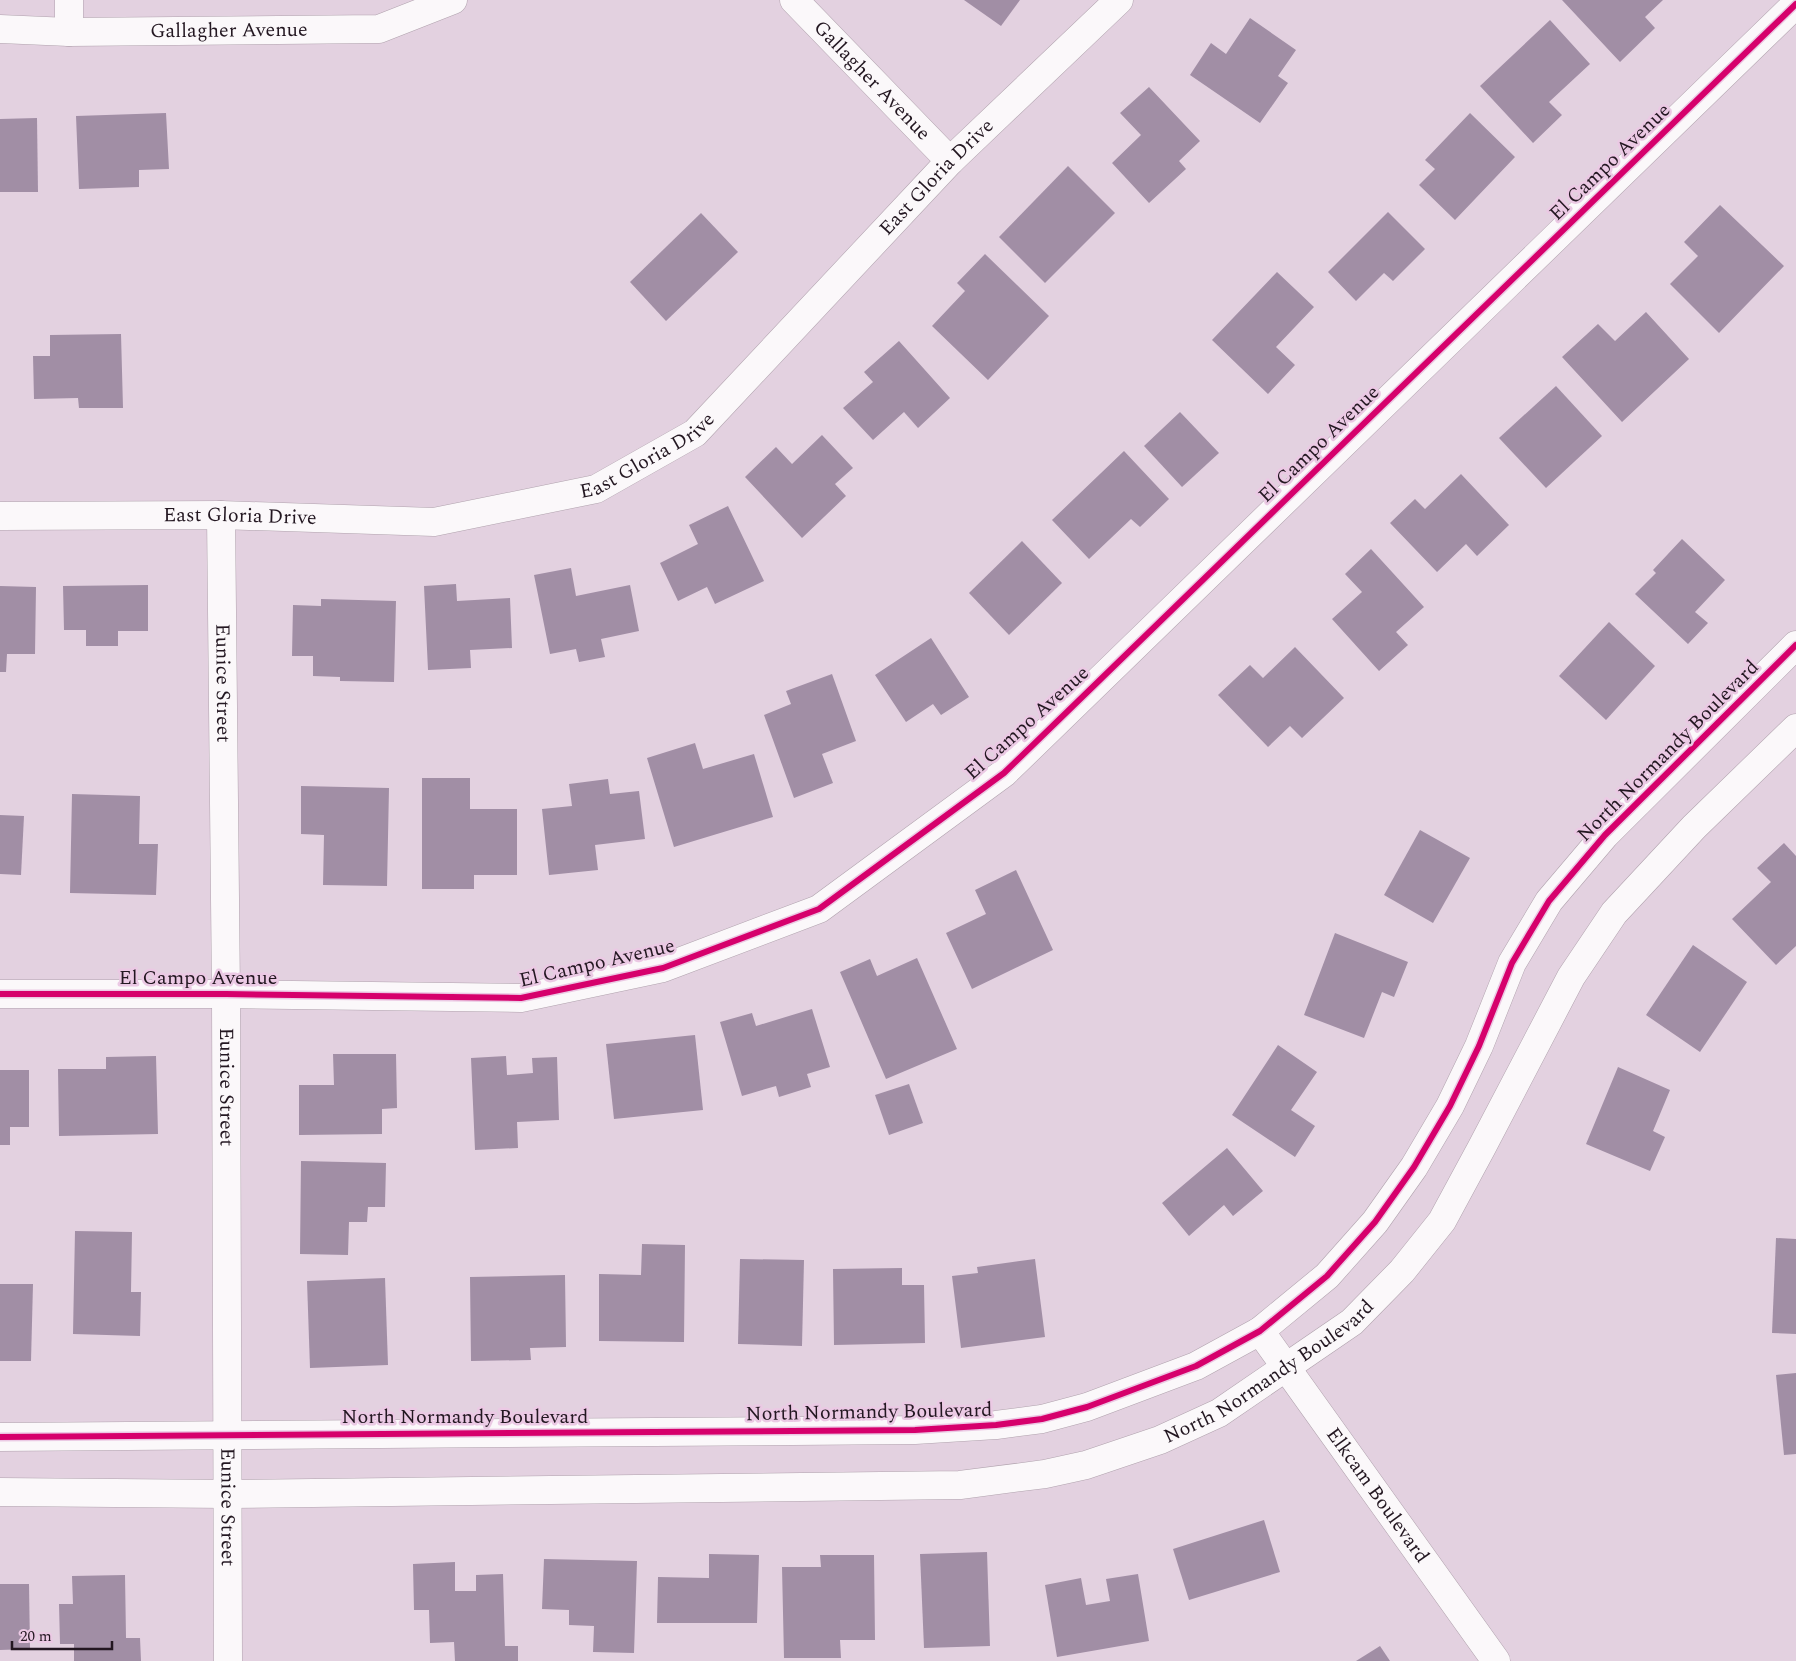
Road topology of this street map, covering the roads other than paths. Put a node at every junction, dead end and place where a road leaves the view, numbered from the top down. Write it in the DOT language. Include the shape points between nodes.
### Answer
graph roads {
  1 [pos="69,0"];
  2 [pos="452,0"];
  3 [pos="794,0"];
  4 [pos="1119,0"];
  5 [pos="1796,4"];
  6 [pos="0,29"];
  7 [pos="68,32"];
  8 [pos="950,161"];
  9 [pos="221,515"];
  10 [pos="0,516"];
  11 [pos="1796,646"];
  12 [pos="1796,728"];
  13 [pos="0,994"];
  14 [pos="226,994"];
  15 [pos="1260,1331"];
  16 [pos="1286,1368"];
  17 [pos="228,1434"];
  18 [pos="0,1436"];
  19 [pos="0,1492"];
  20 [pos="228,1494"];
  21 [pos="228,1661"];
  22 [pos="1496,1661"];
  1 -- 7 [label="street"];
  2 -- 7 [label="street, Gallagher Avenue" via="379,29"];
  3 -- 8 [label="street, Gallagher Avenue"];
  4 -- 8 [label="street, East Gloria Drive"];
  5 -- 14 [label="street, El Campo Avenue" via="1004,773 819,909 663,968 521,998"];
  6 -- 7 [label="street, Gallagher Avenue"];
  8 -- 9 [label="street, East Gloria Drive" via="696,433 596,489 434,522"];
  9 -- 10 [label="street, East Gloria Drive"];
  9 -- 14 [label="street, Eunice Street"];
  11 -- 15 [label="street, North Normandy Boulevard" via="1605,835 1549,901 1512,964 1479,1046 1450,1106 1414,1168 1375,1222 1327,1276"];
  12 -- 16 [label="street, North Normandy Boulevard" via="1694,827 1614,913 1571,977 1442,1220 1414,1256 1352,1322"];
  13 -- 14 [label="street, El Campo Avenue"];
  14 -- 17 [label="street, Eunice Street"];
  15 -- 16 [label="street, Elkcam Boulevard"];
  15 -- 17 [label="street, North Normandy Boulevard" via="1196,1366 1087,1408 996,1426 915,1430"];
  16 -- 20 [label="street, North Normandy Boulevard" via="1220,1413 1131,1451 1045,1474 960,1485"];
  16 -- 22 [label="street, Elkcam Boulevard"];
  17 -- 18 [label="street, North Normandy Boulevard"];
  17 -- 20 [label="street, Eunice Street"];
  19 -- 20 [label="street, North Normandy Boulevard"];
  20 -- 21 [label="street, Eunice Street"];
}
